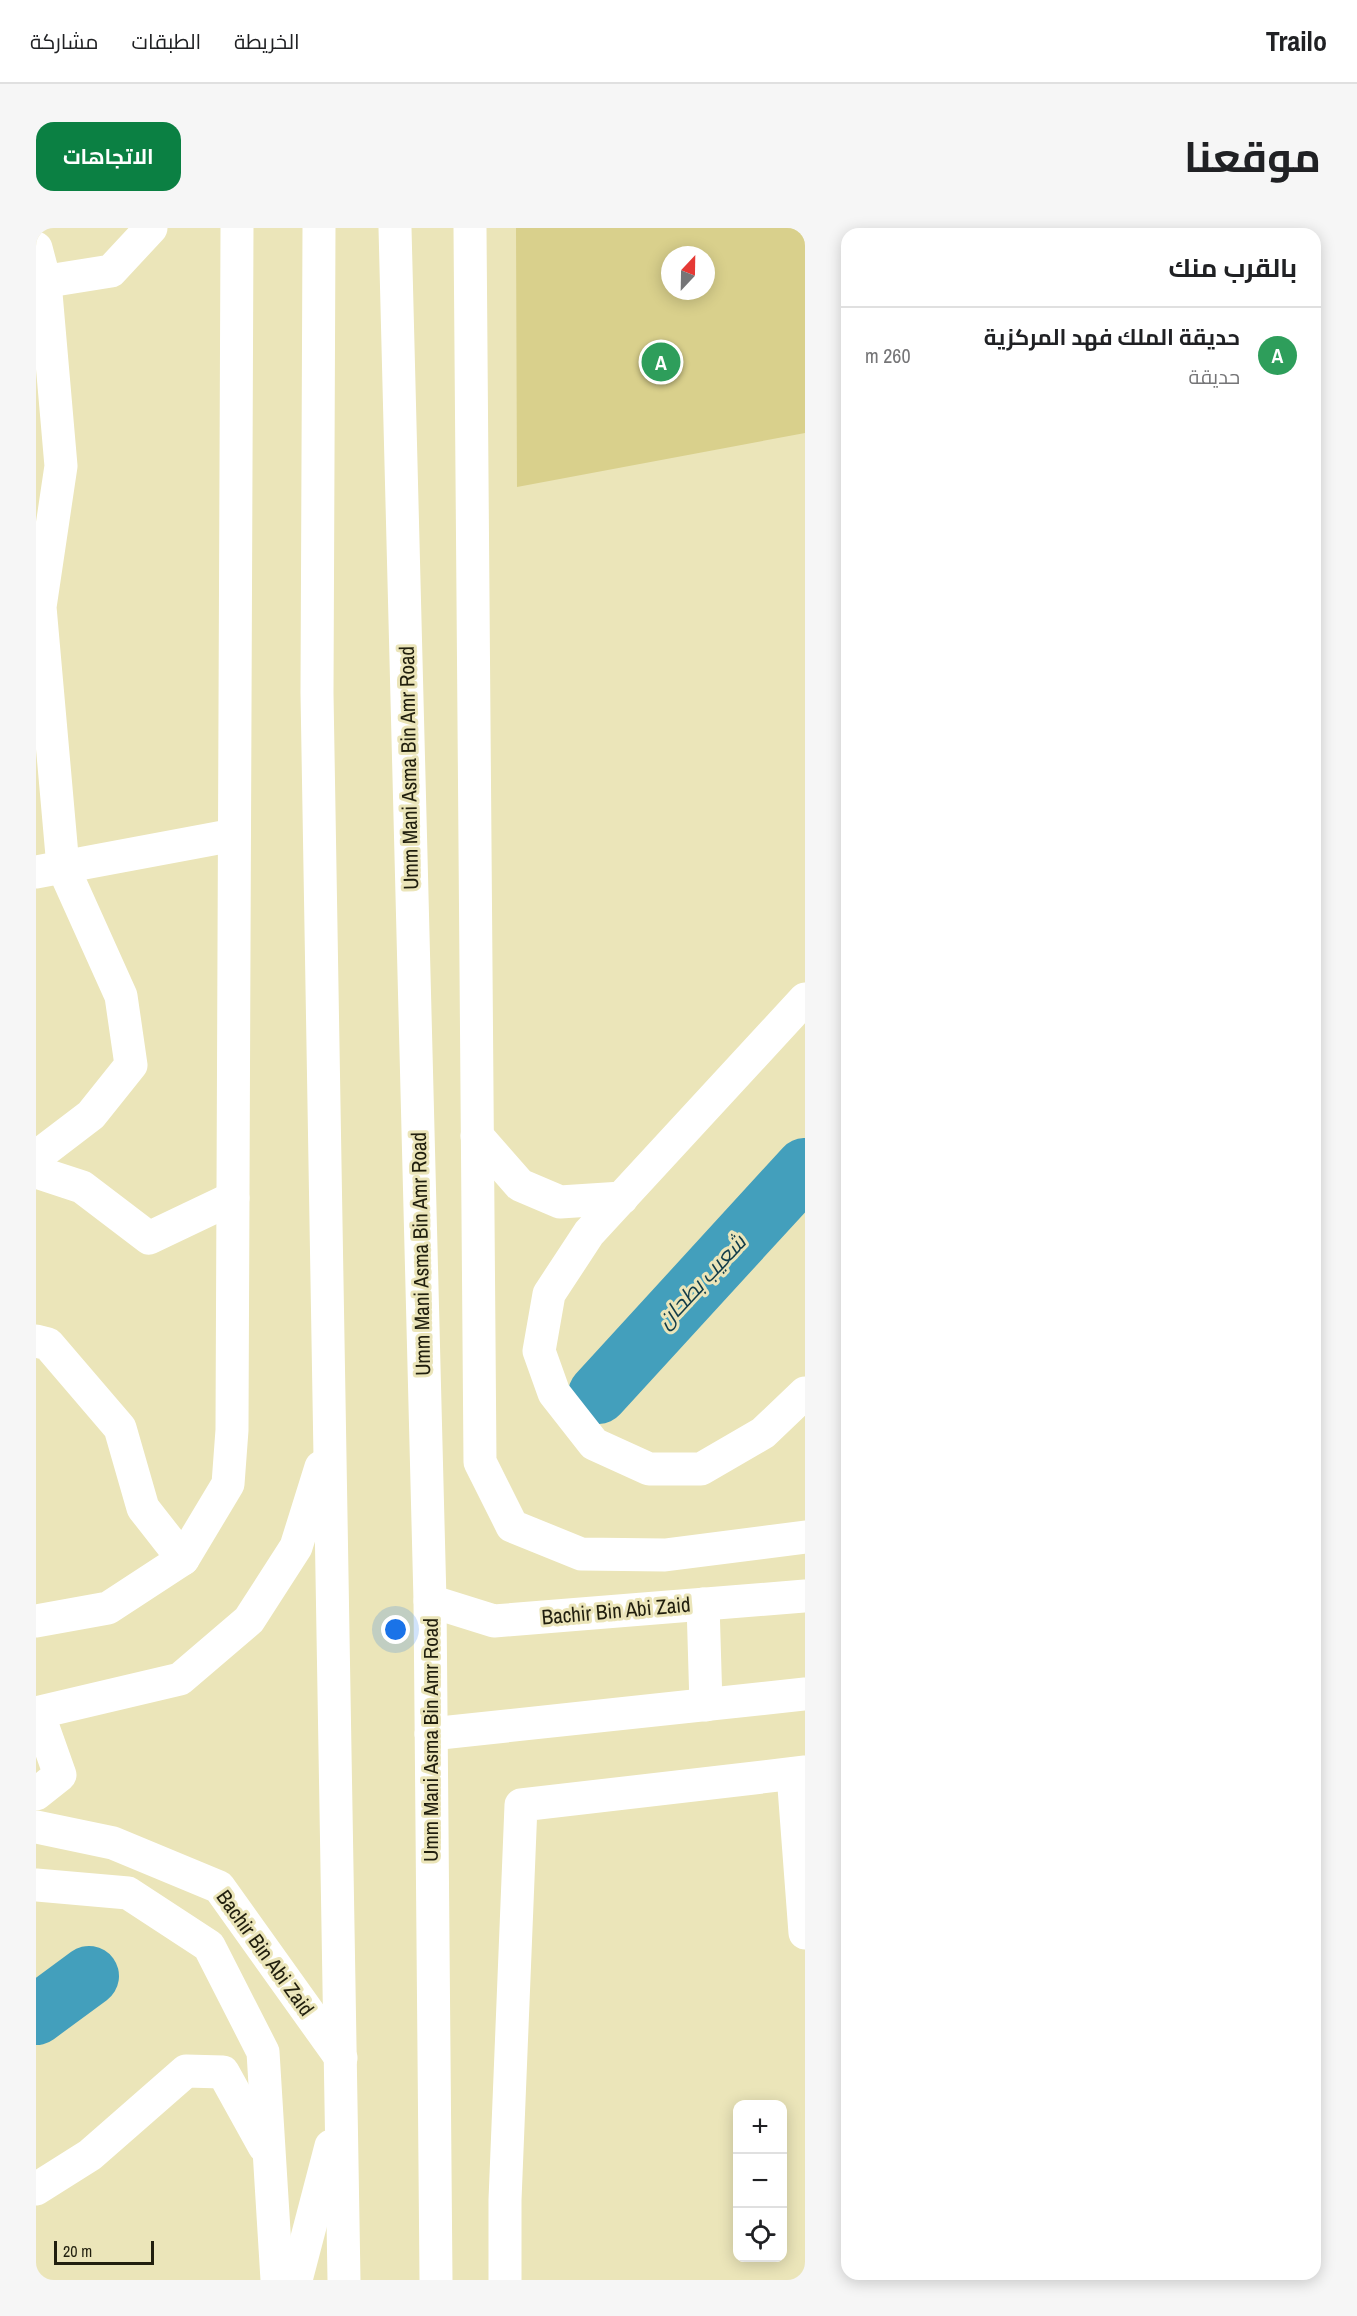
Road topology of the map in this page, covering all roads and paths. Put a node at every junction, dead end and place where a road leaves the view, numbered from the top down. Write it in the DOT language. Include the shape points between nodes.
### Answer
graph roads {
  1 [pos="151,228"];
  2 [pos="237,228"];
  3 [pos="319,228"];
  4 [pos="395,228"];
  5 [pos="470,228"];
  6 [pos="36,248"];
  7 [pos="40,282"];
  8 [pos="234,835"];
  9 [pos="50,870"];
  10 [pos="805,999"];
  11 [pos="477,1136"];
  12 [pos="36,1157"];
  13 [pos="36,1172"];
  14 [pos="233,1198"];
  15 [pos="622,1198"];
  16 [pos="36,1341"];
  17 [pos="805,1393"];
  18 [pos="330,1440"];
  19 [pos="805,1538"];
  20 [pos="183,1559"];
  21 [pos="805,1596"];
  22 [pos="430,1601"];
  23 [pos="703,1604"];
  24 [pos="36,1621"];
  25 [pos="805,1694"];
  26 [pos="706,1705"];
  27 [pos="37,1713"];
  28 [pos="431,1734"];
  29 [pos="799,1773"];
  30 [pos="36,1794"];
  31 [pos="36,1827"];
  32 [pos="36,1885"];
  33 [pos="805,1933"];
  34 [pos="341,2058"];
  35 [pos="342,2107"];
  36 [pos="269,2154"];
  37 [pos="36,2188"];
  38 [pos="435,2236"];
  39 [pos="276,2280"];
  40 [pos="296,2280"];
  41 [pos="344,2280"];
  42 [pos="436,2280"];
  43 [pos="446,2280"];
  44 [pos="505,2280"];
  1 -- 7 [label="street" via="111,271"];
  2 -- 8 [label="street"];
  3 -- 18 [label="street" via="317,693"];
  4 -- 22 [label="street, Umm Mani Asma Bin Amr Road"];
  5 -- 11 [label="street"];
  6 -- 7 [label="street"];
  7 -- 9 [label="street" via="61,466 40,607"];
  8 -- 9 [label="street"];
  8 -- 14 [label="street"];
  9 -- 12 [label="street" via="120,996 131,1065 91,1115"];
  10 -- 15 [label="street"];
  11 -- 15 [label="street" via="520,1185 560,1202"];
  11 -- 19 [label="street" via="480,1462 512,1526 581,1554 665,1555"];
  13 -- 14 [label="street" via="82,1187 149,1238"];
  14 -- 20 [label="street" via="232,1430 228,1484"];
  15 -- 17 [label="street" via="589,1233 549,1294 539,1351 554,1393 594,1444 649,1468 701,1470 763,1433"];
  16 -- 20 [label="street" via="48,1344 120,1428 143,1508"];
  18 -- 27 [label="street" via="296,1547 249,1620 180,1679"];
  18 -- 34 [label="street"];
  20 -- 24 [label="street" via="108,1608"];
  21 -- 23 [label="street, Bachir Bin Abi Zaid"];
  22 -- 23 [label="street, Bachir Bin Abi Zaid" via="494,1621"];
  22 -- 28 [label="street, Umm Mani Asma Bin Amr Road"];
  23 -- 26 [label="street"];
  25 -- 26 [label="street"];
  26 -- 28 [label="street"];
  27 -- 30 [label="street" via="60,1775"];
  28 -- 38 [label="street, Umm Mani Asma Bin Amr Road"];
  29 -- 33 [label="street"];
  29 -- 44 [label="street" via="521,1805"];
  31 -- 34 [label="street, Bachir Bin Abi Zaid" via="112,1843 219,1887"];
  32 -- 36 [label="street" via="128,1893 209,1946 263,2052"];
  34 -- 35 [label="street"];
  35 -- 40 [label="street"];
  35 -- 41 [label="street"];
  36 -- 37 [label="street" via="223,2072 186,2071 90,2155"];
  36 -- 39 [label="street"];
  38 -- 42 [label="street, Umm Mani Asma Bin Amr Road"];
  38 -- 43 [label="street"];
}
